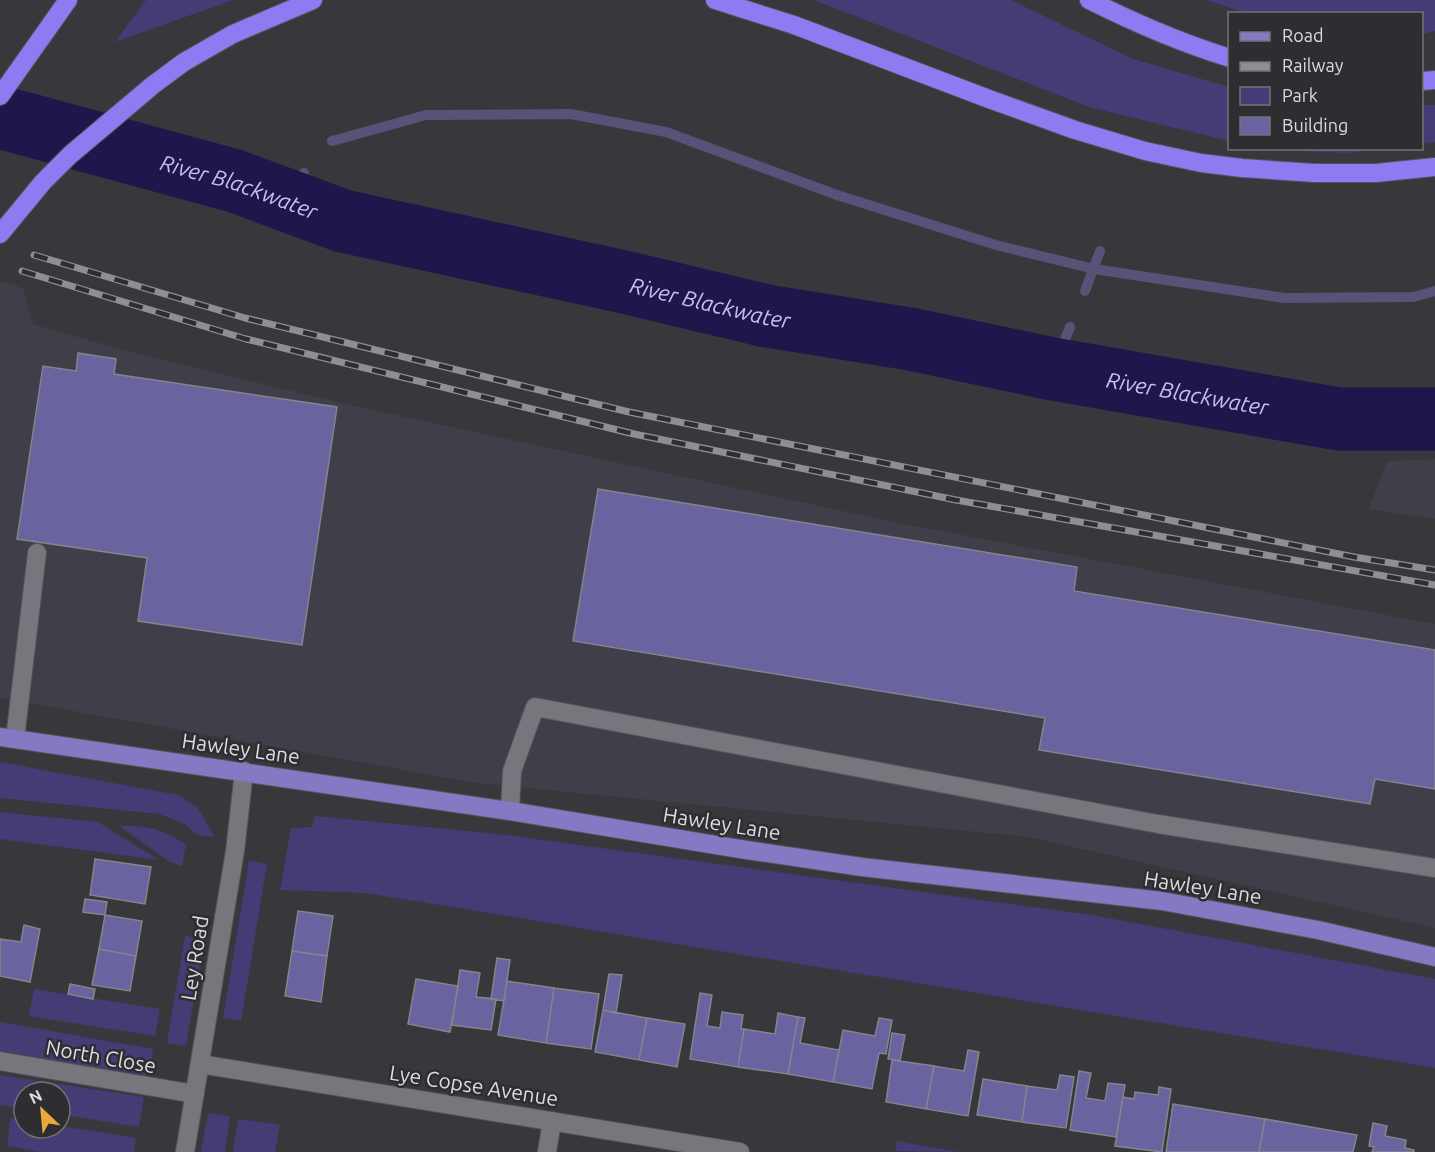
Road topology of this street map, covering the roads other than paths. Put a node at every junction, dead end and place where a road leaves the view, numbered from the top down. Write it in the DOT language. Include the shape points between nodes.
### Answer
graph roads {
  1 [pos="68,0"];
  2 [pos="313,0"];
  3 [pos="715,0"];
  4 [pos="1089,0"];
  5 [pos="1228,57"];
  6 [pos="0,96"];
  7 [pos="1435,167"];
  8 [pos="0,234"];
  9 [pos="37,553"];
  10 [pos="7,738"];
  11 [pos="244,771"];
  12 [pos="510,811"];
  13 [pos="1435,868"];
  14 [pos="1435,957"];
  15 [pos="0,1062"];
  16 [pos="200,1064"];
  17 [pos="195,1095"];
  18 [pos="552,1120"];
  19 [pos="185,1152"];
  20 [pos="547,1152"];
  21 [pos="740,1152"];
  1 -- 6 [label="highway"];
  2 -- 8 [label="highway" via="233,34 153,84 70,155"];
  3 -- 7 [label="highway" via="794,25 978,96 1145,151 1201,163 1314,173 1376,174"];
  4 -- 5 [label="highway" via="1127,20"];
  9 -- 10 [label="street"];
  10 -- 11 [label="main road, Hawley Lane"];
  11 -- 12 [label="main road, Hawley Lane"];
  11 -- 16 [label="street, Ley Road"];
  12 -- 13 [label="street" via="512,771 535,707 1158,824"];
  12 -- 14 [label="main road, Hawley Lane" via="850,865 1162,901"];
  15 -- 17 [label="street, North Close"];
  16 -- 17 [label="street, Ley Road"];
  16 -- 18 [label="street, Lye Copse Avenue"];
  17 -- 19 [label="street, Ley Road"];
  18 -- 20 [label="street"];
  18 -- 21 [label="street, Lye Copse Avenue"];
}
